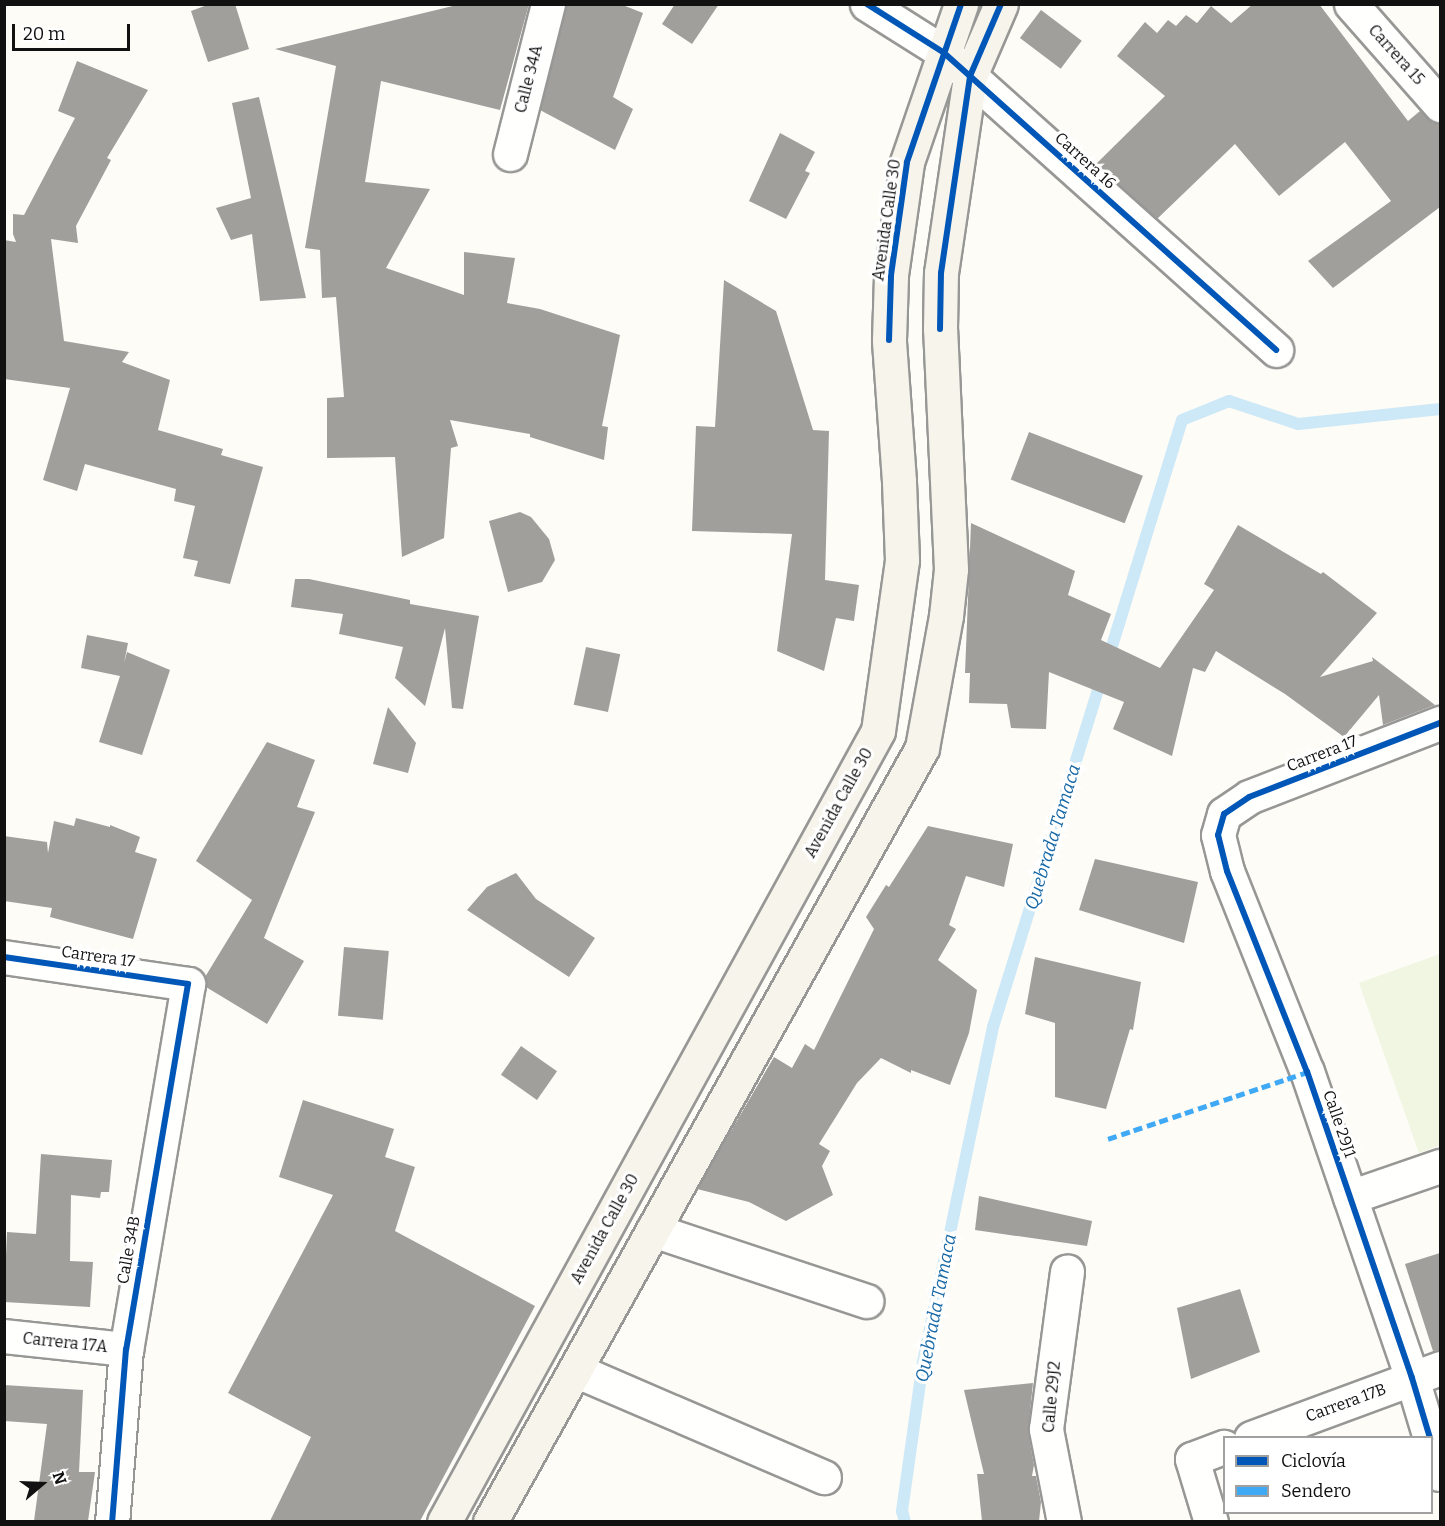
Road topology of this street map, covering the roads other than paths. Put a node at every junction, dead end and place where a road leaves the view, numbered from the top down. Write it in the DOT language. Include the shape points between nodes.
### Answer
graph roads {
  1 [pos="548,4"];
  2 [pos="867,4"];
  3 [pos="961,4"];
  4 [pos="1000,4"];
  5 [pos="1351,4"];
  6 [pos="943,52"];
  7 [pos="970,76"];
  8 [pos="1440,105"];
  9 [pos="510,154"];
  10 [pos="1276,350"];
  11 [pos="1439,728"];
  12 [pos="1220,822"];
  13 [pos="4,957"];
  14 [pos="188,984"];
  15 [pos="1440,1166"];
  16 [pos="1350,1197"];
  17 [pos="653,1230"];
  18 [pos="1067,1271"];
  19 [pos="866,1301"];
  20 [pos="4,1336"];
  21 [pos="126,1349"];
  22 [pos="574,1370"];
  23 [pos="1426,1373"];
  24 [pos="1254,1436"];
  25 [pos="1430,1436"];
  26 [pos="1223,1447"];
  27 [pos="1433,1450"];
  28 [pos="1440,1474"];
  29 [pos="824,1477"];
  30 [pos="112,1521"];
  31 [pos="444,1521"];
  32 [pos="490,1521"];
  33 [pos="1064,1521"];
  34 [pos="1211,1521"];
  1 -- 9 [label="street, Calle 34A"];
  2 -- 6 [label="street, Carrera 16"];
  3 -- 6 [label="main road, Avenida Calle 30"];
  4 -- 7 [label="main road"];
  5 -- 8 [label="street, Carrera 15"];
  6 -- 7 [label="street, Carrera 16"];
  6 -- 31 [label="main road, Avenida Calle 30" via="907,162 891,275 889,340 902,560 878,731"];
  7 -- 10 [label="street, Carrera 16"];
  7 -- 17 [label="main road" via="941,273 951,569 921,747"];
  11 -- 12 [label="street, Carrera 17" via="1249,797 1224,814"];
  12 -- 16 [label="street, Calle 29J1" via="1218,835 1227,872 1307,1072"];
  13 -- 14 [label="street, Carrera 17"];
  14 -- 21 [label="street, Calle 34B"];
  15 -- 16 [label="street"];
  16 -- 23 [label="street, Calle 29J1"];
  17 -- 19 [label="street"];
  17 -- 22 [label="main road"];
  18 -- 33 [label="street, Calle 29J2" via="1046,1429"];
  20 -- 21 [label="street, Carrera 17A"];
  21 -- 30 [label="street, Calle 34B"];
  22 -- 29 [label="street"];
  22 -- 32 [label="main road"];
  23 -- 24 [label="street, Carrera 17B"];
  23 -- 25 [label="street, Calle 29J1"];
  26 -- 34 [label="street" via="1192,1459"];
  27 -- 28 [label="street"];
}
